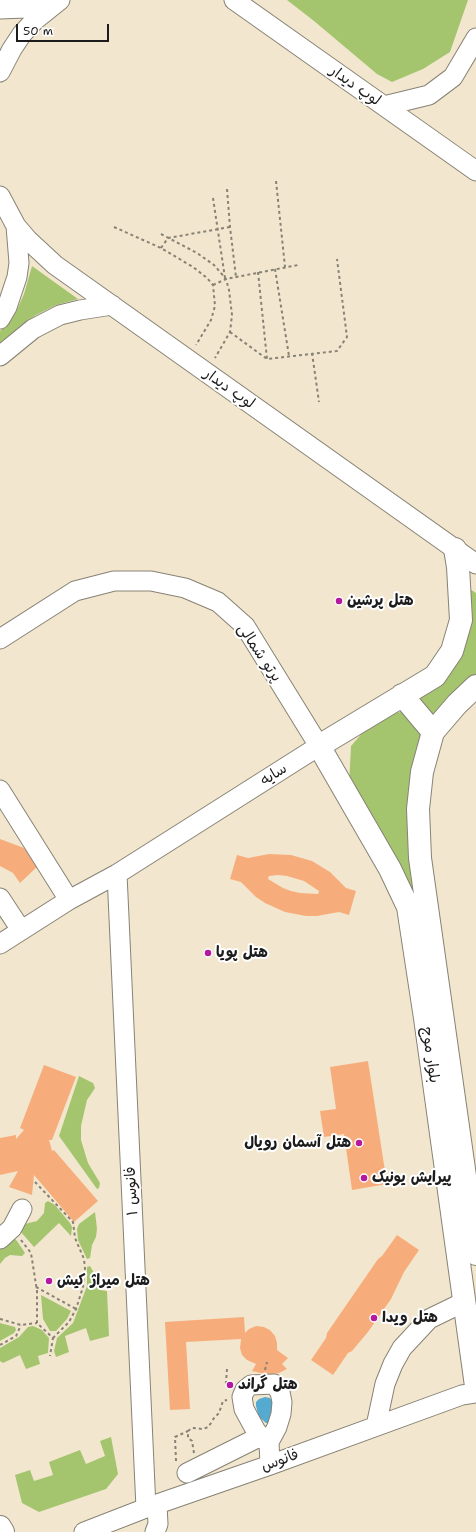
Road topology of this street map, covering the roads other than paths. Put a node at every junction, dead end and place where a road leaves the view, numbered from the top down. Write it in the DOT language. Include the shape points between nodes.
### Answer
graph roads {
  1 [pos="54,0"];
  2 [pos="60,0"];
  3 [pos="234,0"];
  4 [pos="0,9"];
  5 [pos="476,38"];
  6 [pos="0,72"];
  7 [pos="384,106"];
  8 [pos="476,171"];
  9 [pos="0,196"];
  10 [pos="16,226"];
  11 [pos="112,305"];
  12 [pos="0,319"];
  13 [pos="0,356"];
  14 [pos="455,549"];
  15 [pos="476,564"];
  16 [pos="0,639"];
  17 [pos="476,686"];
  18 [pos="402,695"];
  19 [pos="433,732"];
  20 [pos="319,746"];
  21 [pos="0,790"];
  22 [pos="117,874"];
  23 [pos="0,898"];
  24 [pos="69,900"];
  25 [pos="21,930"];
  26 [pos="0,944"];
  27 [pos="434,1017"];
  28 [pos="22,1209"];
  29 [pos="6,1234"];
  30 [pos="476,1254"];
  31 [pos="464,1302"];
  32 [pos="476,1386"];
  33 [pos="476,1393"];
  34 [pos="376,1426"];
  35 [pos="270,1465"];
  36 [pos="185,1468"];
  37 [pos="151,1506"];
  38 [pos="0,1527"];
  39 [pos="3,1532"];
  40 [pos="84,1532"];
  41 [pos="155,1532"];
  1 -- 4 [label="street" via="24,8"];
  2 -- 6 [label="street" via="22,34"];
  3 -- 7 [label="street, لوپ دیدار"];
  5 -- 7 [label="street" via="453,77 429,96"];
  7 -- 8 [label="street, لوپ دیدار"];
  9 -- 10 [label="street, لوپ دیدار"];
  10 -- 11 [label="street, لوپ دیدار" via="41,254"];
  10 -- 12 [label="street" via="19,263 17,277 9,303"];
  11 -- 13 [label="street" via="70,312 48,321 24,335"];
  11 -- 14 [label="street, لوپ دیدار"];
  14 -- 15 [label="street, لوپ دیدار"];
  14 -- 18 [label="main road, سایه" via="461,620 452,651 435,676"];
  16 -- 20 [label="street, پرتو شمالی" via="75,591 114,582 151,581 185,588 218,602 245,626"];
  17 -- 19 [label="main road, بلوار موج"];
  18 -- 19 [label="main road"];
  18 -- 20 [label="main road, سایه"];
  19 -- 27 [label="main road, بلوار موج" via="422,772 418,809"];
  20 -- 22 [label="street, سایه"];
  20 -- 27 [label="main road, بلوار موج" via="390,869 408,907"];
  21 -- 24 [label="street"];
  22 -- 24 [label="street, سایه"];
  22 -- 37 [label="street, فانوس ۱"];
  23 -- 25 [label="street"];
  24 -- 25 [label="street, سایه"];
  25 -- 26 [label="street, سایه"];
  27 -- 30 [label="main road, بلوار موج"];
  27 -- 31 [label="main road, بلوار موج"];
  28 -- 29 [label="street"];
  31 -- 32 [label="main road, بلوار موج"];
  31 -- 34 [label="street" via="429,1319 402,1348 385,1384"];
  33 -- 34 [label="street, فانوس" via="462,1395"];
  34 -- 35 [label="street, فانوس"];
  35 -- 36 [label="street" via="265,1439"];
  35 -- 37 [label="street, فانوس"];
  37 -- 40 [label="street, فانوس"];
  37 -- 41 [label="street, فانوس ۱" via="158,1524"];
  38 -- 39 [label="main road"];
}
